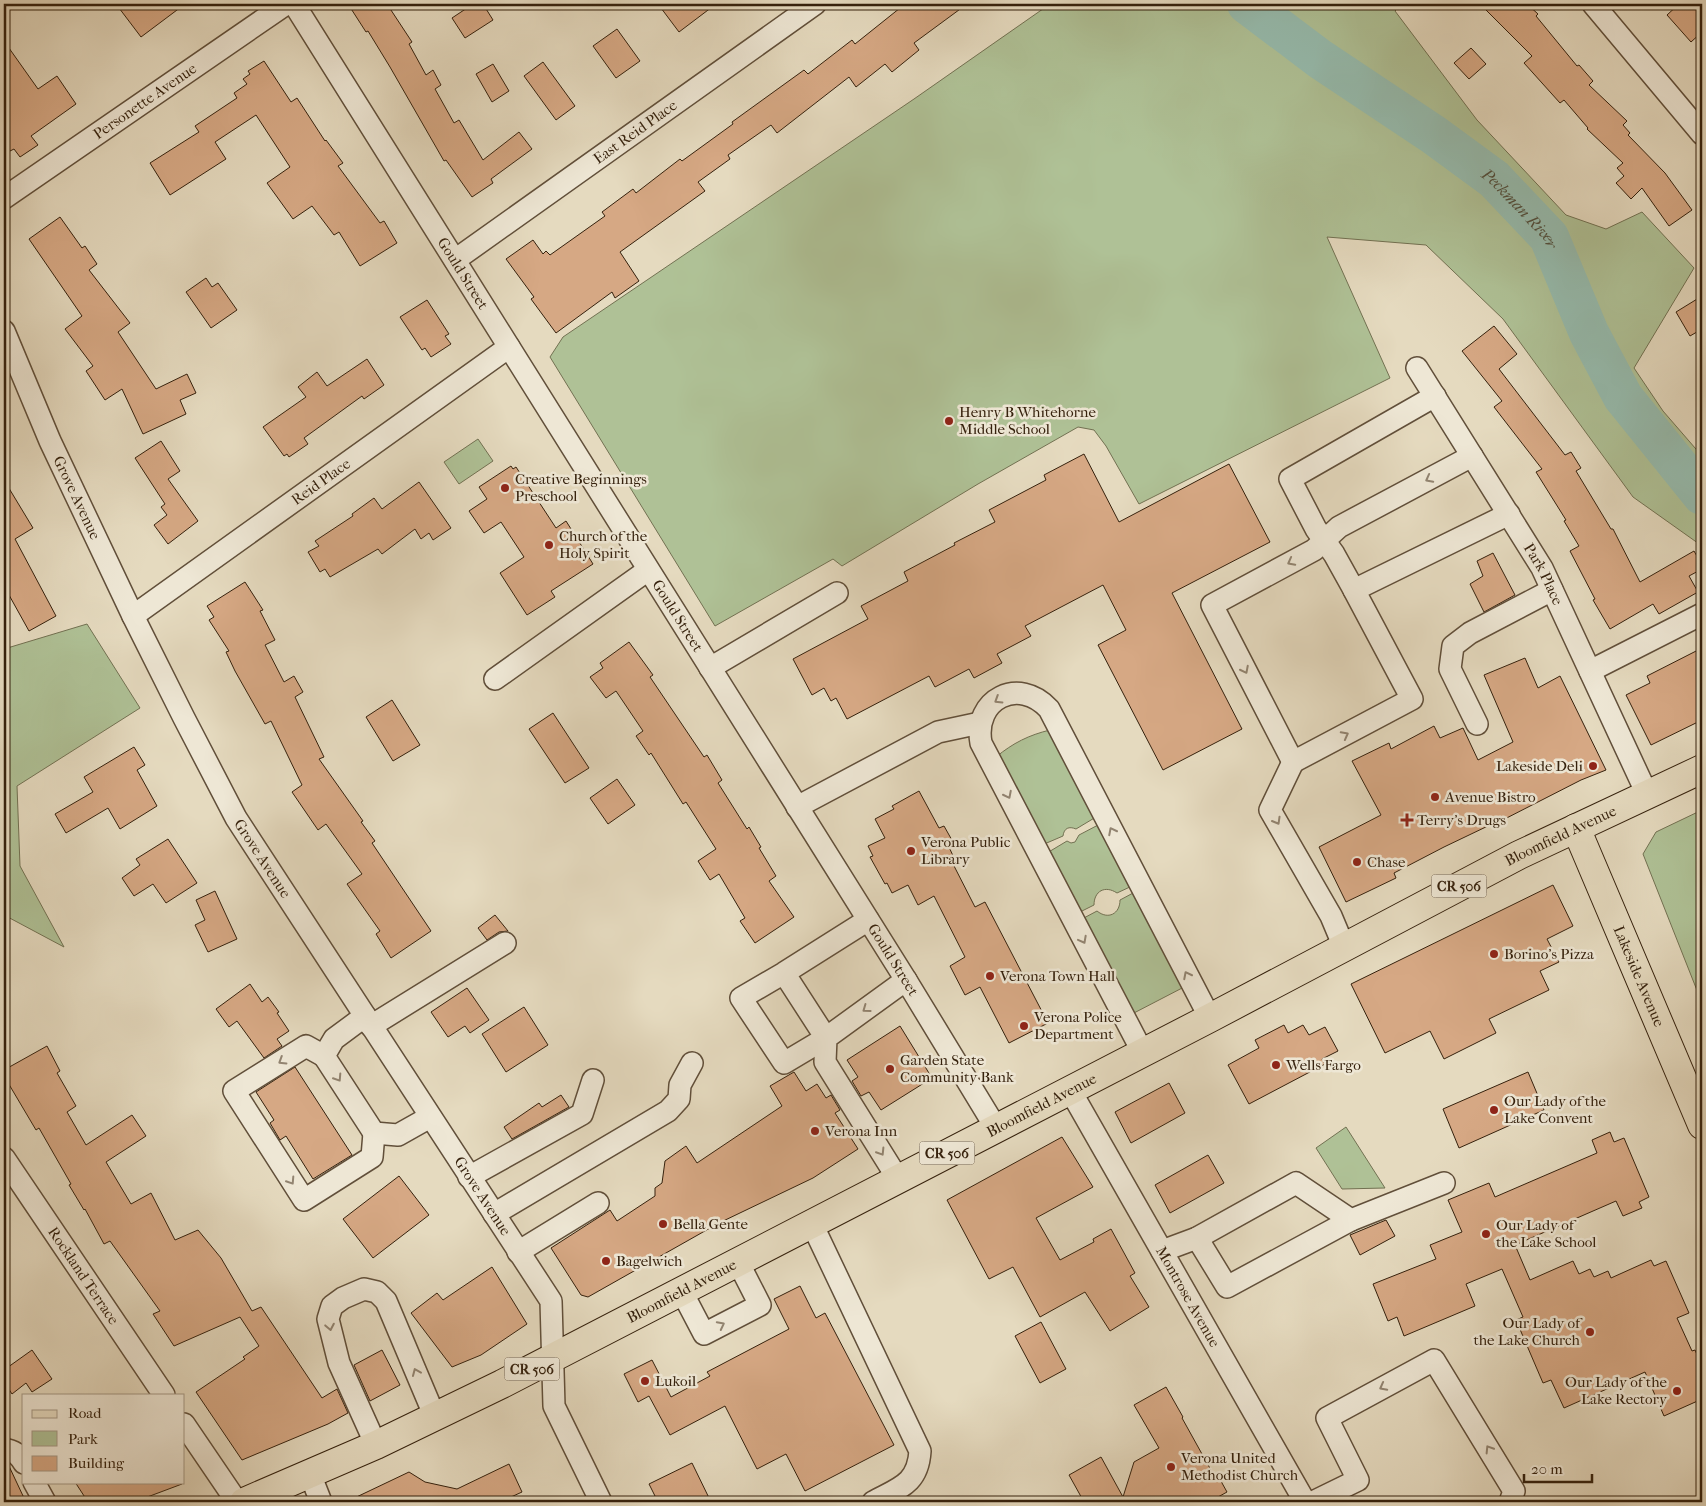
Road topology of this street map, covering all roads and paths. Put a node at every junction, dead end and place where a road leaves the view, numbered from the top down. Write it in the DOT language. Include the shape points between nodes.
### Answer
graph roads {
  1 [pos="286,4"];
  2 [pos="294,4"];
  3 [pos="815,4"];
  4 [pos="1594,4"];
  5 [pos="1702,134"];
  6 [pos="4,198"];
  7 [pos="455,260"];
  8 [pos="4,331"];
  9 [pos="509,347"];
  10 [pos="1417,368"];
  11 [pos="1435,396"];
  12 [pos="1472,456"];
  13 [pos="1509,514"];
  14 [pos="1324,540"];
  15 [pos="648,570"];
  16 [pos="1354,590"];
  17 [pos="1552,590"];
  18 [pos="837,593"];
  19 [pos="1702,614"];
  20 [pos="133,616"];
  21 [pos="710,668"];
  22 [pos="1590,671"];
  23 [pos="495,679"];
  24 [pos="980,723"];
  25 [pos="1477,724"];
  26 [pos="1293,762"];
  27 [pos="1702,769"];
  28 [pos="1647,794"];
  29 [pos="797,807"];
  30 [pos="1576,828"];
  31 [pos="868,920"];
  32 [pos="505,943"];
  33 [pos="1344,947"];
  34 [pos="784,973"];
  35 [pos="906,980"];
  36 [pos="1210,1018"];
  37 [pos="368,1021"];
  38 [pos="826,1038"];
  39 [pos="1143,1053"];
  40 [pos="324,1056"];
  41 [pos="692,1063"];
  42 [pos="593,1080"];
  43 [pos="1070,1090"];
  44 [pos="430,1117"];
  45 [pos="1702,1125"];
  46 [pos="996,1128"];
  47 [pos="374,1134"];
  48 [pos="4,1158"];
  49 [pos="469,1177"];
  50 [pos="898,1179"];
  51 [pos="1444,1183"];
  52 [pos="598,1203"];
  53 [pos="494,1214"];
  54 [pos="1351,1220"];
  55 [pos="812,1224"];
  56 [pos="1197,1238"];
  57 [pos="1162,1251"];
  58 [pos="518,1252"];
  59 [pos="738,1262"];
  60 [pos="682,1292"];
  61 [pos="552,1359"];
  62 [pos="163,1394"];
  63 [pos="436,1417"];
  64 [pos="185,1425"];
  65 [pos="376,1445"];
  66 [pos="4,1450"];
  67 [pos="22,1460"];
  68 [pos="310,1474"];
  69 [pos="35,1484"];
  70 [pos="45,1502"];
  71 [pos="244,1502"];
  72 [pos="321,1502"];
  73 [pos="601,1502"];
  74 [pos="873,1502"];
  75 [pos="1305,1502"];
  76 [pos="1313,1502"];
  77 [pos="1510,1502"];
  1 -- 6 [label="street, Personette Avenue"];
  2 -- 7 [label="street, Gould Street"];
  3 -- 7 [label="street, East Reid Place"];
  4 -- 5 [label="street"];
  7 -- 9 [label="street, Gould Street"];
  8 -- 20 [label="street, Grove Avenue" via="50,441"];
  9 -- 15 [label="street, Gould Street"];
  9 -- 20 [label="street, Reid Place"];
  10 -- 11 [label="street, Park Place"];
  11 -- 12 [label="street, Park Place"];
  11 -- 14 [label="street" via="1290,479"];
  12 -- 13 [label="street, Park Place"];
  12 -- 14 [label="street, one-way" via="1339,527"];
  13 -- 16 [label="street"];
  13 -- 17 [label="street, Park Place"];
  14 -- 16 [label="street"];
  14 -- 26 [label="street, one-way" via="1314,550 1212,605"];
  15 -- 21 [label="street, Gould Street"];
  15 -- 23 [label="street"];
  26 -- 16 [label="street, one-way" via="1412,700"];
  17 -- 22 [label="street, Park Place"];
  17 -- 25 [label="street" via="1470,632 1452,646 1450,669"];
  18 -- 21 [label="street"];
  19 -- 22 [label="street"];
  20 -- 37 [label="street, Grove Avenue" via="236,818"];
  21 -- 29 [label="street, Gould Street"];
  22 -- 28 [label="street, Park Place"];
  24 -- 29 [label="street" via="938,732"];
  36 -- 24 [label="street, one-way" via="1049,709 1035,697 1007,694 990,704"];
  24 -- 39 [label="street, one-way" via="979,733 985,752"];
  26 -- 33 [label="street, one-way" via="1270,810"];
  27 -- 28 [label="main road, Bloomfield Avenue / CR 506"];
  28 -- 30 [label="main road, Bloomfield Avenue / CR 506"];
  29 -- 31 [label="street, Gould Street"];
  30 -- 33 [label="main road, Bloomfield Avenue / CR 506"];
  30 -- 45 [label="main road, Lakeside Avenue"];
  31 -- 34 [label="street"];
  31 -- 35 [label="street, Gould Street"];
  32 -- 37 [label="street"];
  33 -- 36 [label="main road, Bloomfield Avenue / CR 506"];
  34 -- 38 [label="street"];
  34 -- 38 [label="street" via="741,998 784,1063"];
  35 -- 38 [label="street, one-way"];
  35 -- 46 [label="street, Gould Street"];
  36 -- 39 [label="main road, Bloomfield Avenue / CR 506"];
  37 -- 40 [label="street" via="334,1039"];
  37 -- 44 [label="street, Grove Avenue"];
  38 -- 50 [label="street, one-way" via="825,1062"];
  39 -- 43 [label="main road, Bloomfield Avenue / CR 506"];
  40 -- 47 [label="street, one-way"];
  40 -- 47 [label="street, one-way" via="306,1046 234,1091 304,1200 372,1157"];
  41 -- 53 [label="street" via="680,1085 679,1099 668,1111"];
  42 -- 49 [label="street" via="582,1114"];
  43 -- 46 [label="main road, Bloomfield Avenue / CR 506"];
  43 -- 57 [label="street, Montrose Avenue"];
  44 -- 47 [label="street" via="398,1135"];
  44 -- 49 [label="street, Grove Avenue"];
  46 -- 50 [label="main road, Bloomfield Avenue / CR 506"];
  48 -- 62 [label="street, Rockland Terrace"];
  49 -- 53 [label="street, Grove Avenue"];
  50 -- 55 [label="main road, Bloomfield Avenue / CR 506"];
  51 -- 54 [label="street"];
  52 -- 58 [label="street"];
  53 -- 58 [label="street, Grove Avenue"];
  54 -- 56 [label="street" via="1296,1183"];
  54 -- 56 [label="street" via="1227,1287"];
  55 -- 59 [label="main road, Bloomfield Avenue / CR 506"];
  55 -- 74 [label="street" via="920,1450 914,1476"];
  56 -- 57 [label="street"];
  57 -- 75 [label="street, Montrose Avenue"];
  58 -- 61 [label="street, Grove Avenue" via="551,1301"];
  59 -- 60 [label="main road, Bloomfield Avenue / CR 506"];
  60 -- 59 [label="street, one-way" via="704,1334 760,1305"];
  60 -- 61 [label="main road, Bloomfield Avenue / CR 506"];
  61 -- 63 [label="main road, Bloomfield Avenue / CR 506"];
  61 -- 73 [label="street, Grove Avenue" via="554,1406"];
  63 -- 65 [label="main road, Bloomfield Avenue / CR 506"];
  63 -- 65 [label="street, one-way" via="386,1301 377,1292 364,1289 343,1298 332,1306 328,1319 330,1332 339,1363"];
  64 -- 71 [label="street"];
  65 -- 68 [label="main road, Bloomfield Avenue / CR 506"];
  66 -- 67 [label="street" via="19,1455"];
  68 -- 71 [label="main road, Bloomfield Avenue / CR 506"];
  68 -- 72 [label="street"];
  69 -- 70 [label="street"];
  77 -- 76 [label="street, one-way" via="1514,1490 1434,1360 1327,1418 1358,1480"];
}
